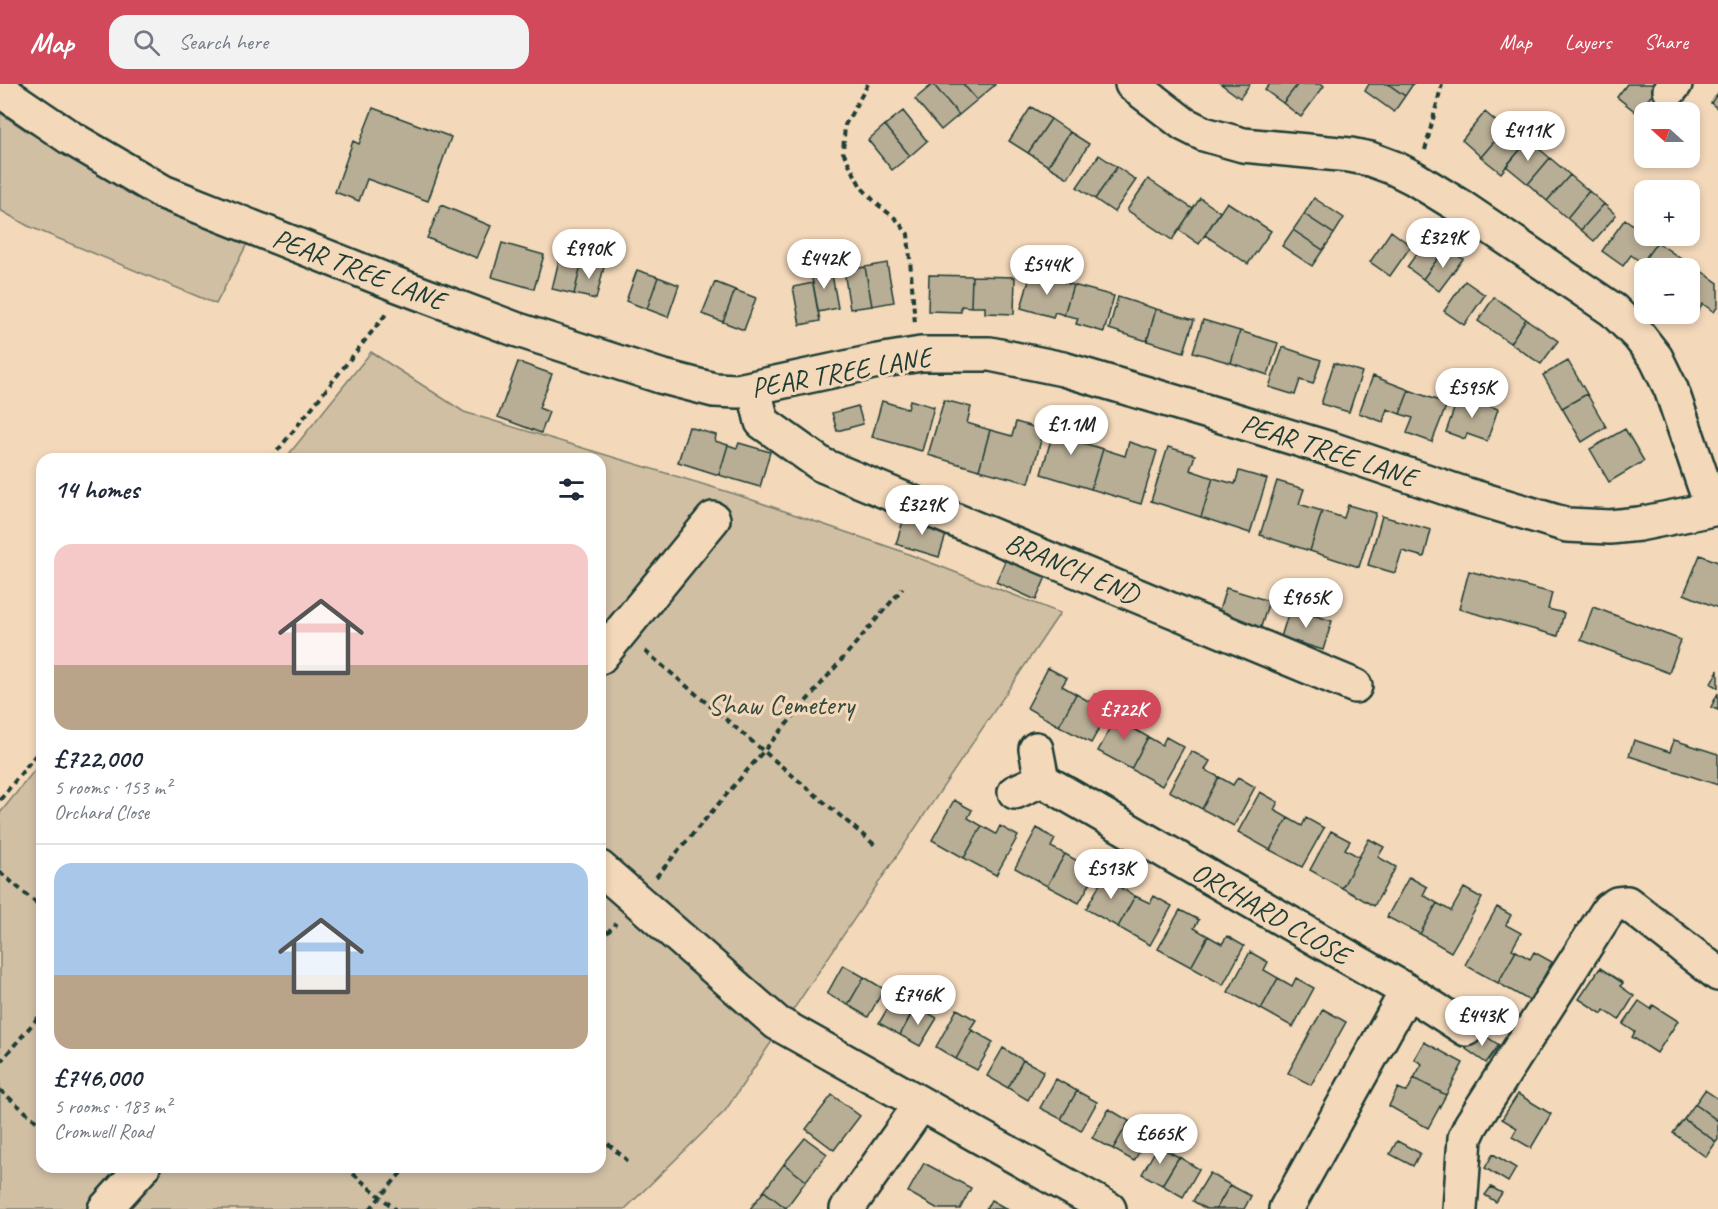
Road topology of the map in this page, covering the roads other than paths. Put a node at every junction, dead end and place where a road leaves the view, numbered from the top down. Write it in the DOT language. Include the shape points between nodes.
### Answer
graph roads {
  1 [pos="1132,84"];
  2 [pos="0,90"];
  3 [pos="754,388"];
  4 [pos="1715,508"];
  5 [pos="713,519"];
  6 [pos="606,650"];
  7 [pos="1355,686"];
  8 [pos="1031,774"];
  9 [pos="606,873"];
  10 [pos="1718,974"];
  11 [pos="1407,992"];
  12 [pos="1466,1029"];
  13 [pos="921,1104"];
  14 [pos="138,1173"];
  15 [pos="105,1209"];
  16 [pos="847,1209"];
  17 [pos="1108,1209"];
  18 [pos="1286,1209"];
  19 [pos="1460,1209"];
  1 -- 4 [label="street" via="1204,135 1243,145 1370,159 1414,178 1613,310 1656,358"];
  2 -- 3 [label="street, PEAR TREE LANE" via="69,137 163,192 515,329 714,390"];
  3 -- 4 [label="street, PEAR TREE LANE" via="921,354 990,354 1063,369 1323,446 1567,525 1639,524"];
  3 -- 7 [label="street, BRANCH END" via="762,422 822,465"];
  5 -- 6 [label="street"];
  8 -- 11 [label="street, ORCHARD CLOSE"];
  9 -- 13 [label="street" via="777,1023"];
  10 -- 19 [label="street" via="1627,903 1610,909 1471,1125 1465,1138"];
  11 -- 12 [label="street, ORCHARD CLOSE"];
  11 -- 18 [label="street"];
  13 -- 16 [label="street"];
  13 -- 17 [label="street"];
  14 -- 15 [label="street"];
}
